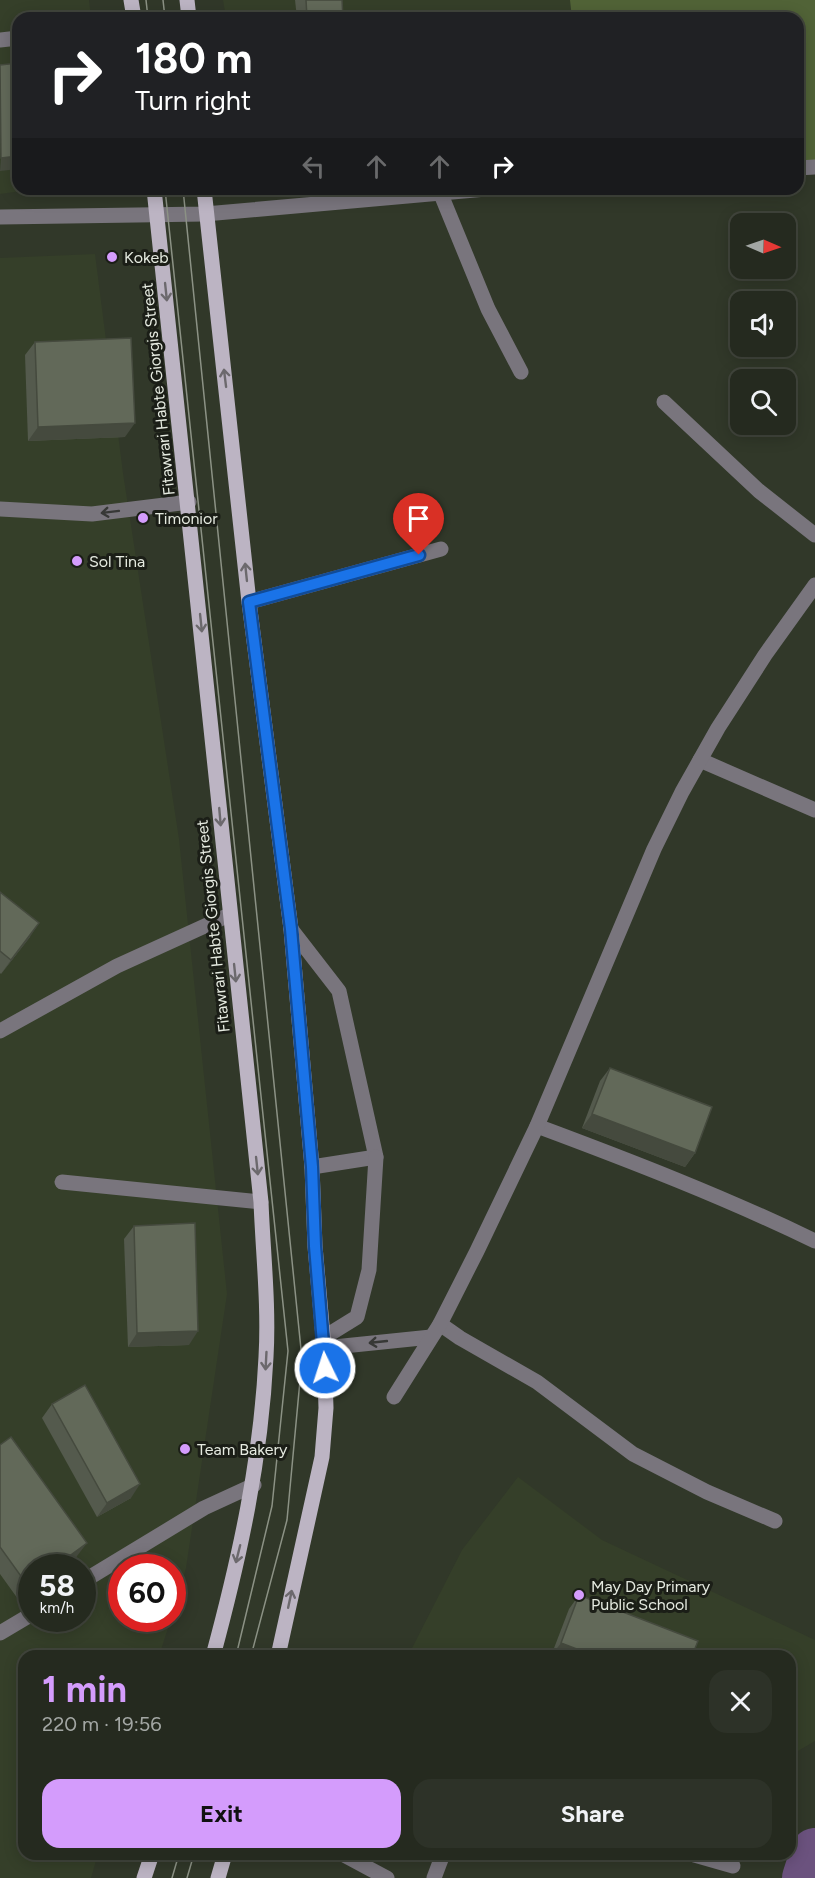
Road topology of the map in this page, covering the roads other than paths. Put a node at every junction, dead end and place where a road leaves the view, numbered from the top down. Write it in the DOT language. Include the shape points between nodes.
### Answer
graph roads {
  1 [pos="155,195"];
  2 [pos="204,195"];
  3 [pos="408,195"];
  4 [pos="441,195"];
  5 [pos="157,213"];
  6 [pos="206,214"];
  7 [pos="0,217"];
  8 [pos="521,372"];
  9 [pos="664,402"];
  10 [pos="189,502"];
  11 [pos="0,509"];
  12 [pos="815,535"];
  13 [pos="441,549"];
  14 [pos="815,585"];
  15 [pos="249,602"];
  16 [pos="700,760"];
  17 [pos="815,810"];
  18 [pos="229,915"];
  19 [pos="291,929"];
  20 [pos="0,1031"];
  21 [pos="537,1126"];
  22 [pos="376,1157"];
  23 [pos="312,1167"];
  24 [pos="62,1182"];
  25 [pos="261,1202"];
  26 [pos="815,1240"];
  27 [pos="440,1324"];
  28 [pos="431,1337"];
  29 [pos="323,1343"];
  30 [pos="394,1397"];
  31 [pos="254,1485"];
  32 [pos="775,1521"];
  33 [pos="96,1574"];
  34 [pos="18,1622"];
  35 [pos="0,1633"];
  36 [pos="214,1650"];
  37 [pos="279,1650"];
  38 [pos="150,1860"];
  39 [pos="223,1860"];
  40 [pos="353,1860"];
  41 [pos="441,1860"];
  42 [pos="712,1860"];
  43 [pos="733,1866"];
  44 [pos="144,1878"];
  45 [pos="218,1878"];
  46 [pos="387,1878"];
  47 [pos="434,1878"];
  1 -- 5 [label="main road, Fitawrari Habte Giorgis Street"];
  2 -- 6 [label="main road"];
  3 -- 6 [label="street"];
  4 -- 8 [label="street" via="488,309"];
  5 -- 6 [label="street"];
  5 -- 7 [label="street"];
  5 -- 10 [label="main road, Fitawrari Habte Giorgis Street, one-way"];
  15 -- 6 [label="main road, one-way"];
  9 -- 12 [label="street" via="759,491"];
  10 -- 11 [label="street, one-way" via="92,514"];
  10 -- 18 [label="main road, Fitawrari Habte Giorgis Street, one-way"];
  13 -- 15 [label="street"];
  14 -- 16 [label="street" via="765,655"];
  15 -- 19 [label="main road"];
  16 -- 17 [label="street"];
  16 -- 21 [label="street" via="654,849"];
  18 -- 20 [label="street" via="117,966"];
  18 -- 25 [label="main road, Fitawrari Habte Giorgis Street, one-way"];
  19 -- 22 [label="street" via="339,991"];
  19 -- 23 [label="main road"];
  21 -- 26 [label="street" via="670,1176"];
  21 -- 27 [label="street"];
  22 -- 23 [label="street"];
  22 -- 29 [label="street" via="369,1270 357,1317"];
  23 -- 29 [label="main road"];
  24 -- 25 [label="street"];
  25 -- 31 [label="main road, Fitawrari Habte Giorgis Street, one-way" via="266,1354"];
  27 -- 28 [label="street"];
  27 -- 32 [label="street" via="537,1382 633,1454"];
  28 -- 29 [label="street, one-way"];
  28 -- 30 [label="street"];
  37 -- 29 [label="main road, one-way" via="322,1457 326,1408"];
  31 -- 33 [label="street" via="204,1508"];
  31 -- 36 [label="main road, Fitawrari Habte Giorgis Street, one-way"];
  34 -- 35 [label="street"];
  38 -- 44 [label="main road"];
  39 -- 45 [label="main road"];
  40 -- 46 [label="street"];
  41 -- 47 [label="street"];
  42 -- 43 [label="street"];
}
